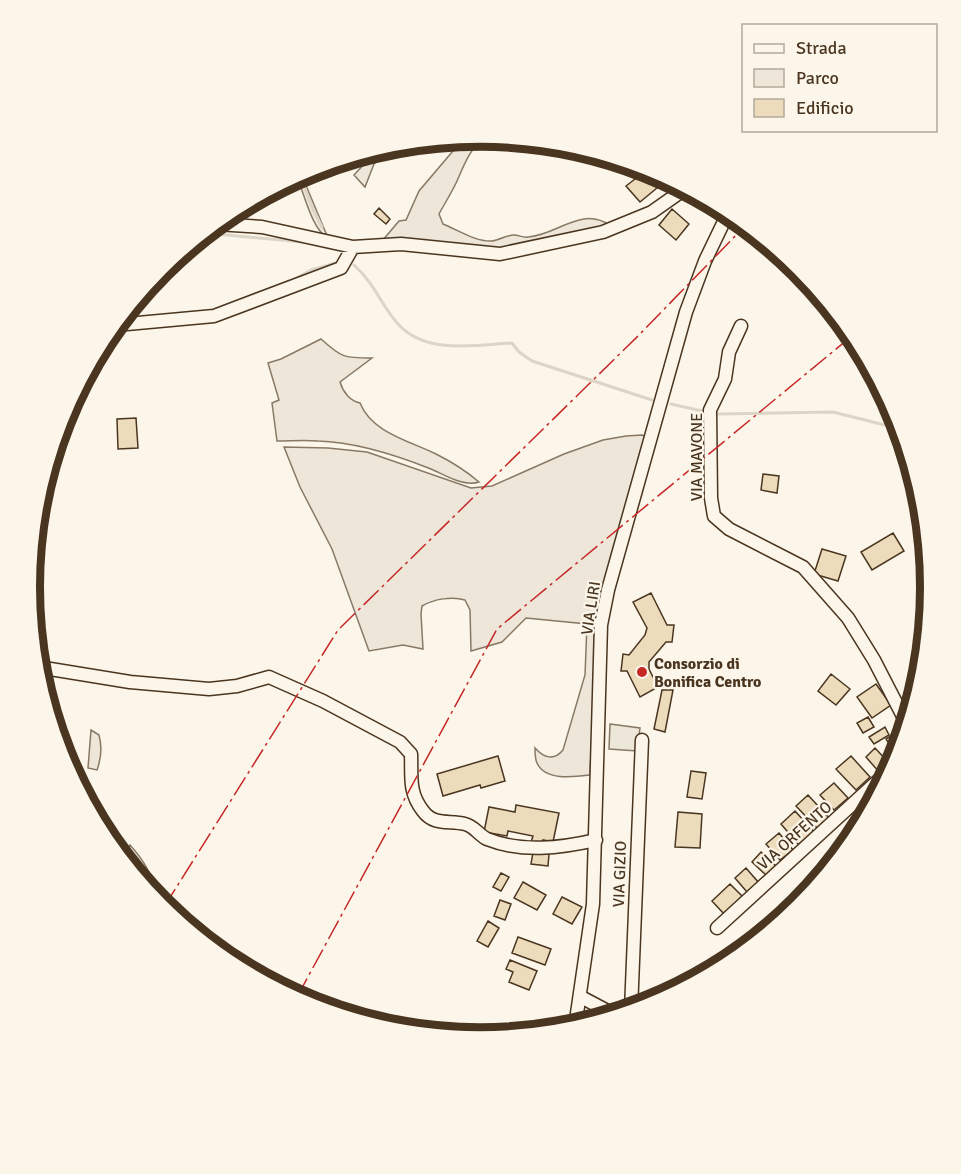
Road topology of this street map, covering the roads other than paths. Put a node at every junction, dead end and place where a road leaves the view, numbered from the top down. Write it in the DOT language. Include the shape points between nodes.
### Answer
graph roads {
  1 [pos="678,194"];
  2 [pos="724,221"];
  3 [pos="230,225"];
  4 [pos="353,247"];
  5 [pos="128,324"];
  6 [pos="741,326"];
  7 [pos="48,669"];
  8 [pos="902,714"];
  9 [pos="642,740"];
  10 [pos="874,783"];
  11 [pos="596,840"];
  12 [pos="717,928"];
  13 [pos="581,997"];
  14 [pos="631,1001"];
  15 [pos="604,1009"];
  16 [pos="577,1016"];
  1 -- 4 [label="street" via="652,212 603,232 500,254 401,244"];
  2 -- 11 [label="street, VIA LIRI" via="686,312 608,590 601,625"];
  3 -- 4 [label="street"];
  4 -- 5 [label="street" via="341,268 214,316"];
  6 -- 8 [label="street, VIA MAVONE" via="729,352 725,379 710,410 714,516 729,529 803,567 848,618"];
  7 -- 11 [label="street" via="209,689 269,677 400,742 411,754 410,783 419,806 434,820 469,825 486,838 515,846 572,846"];
  9 -- 14 [label="street, VIA GIZIO"];
  10 -- 12 [label="street, VIA ORFENTO"];
  11 -- 13 [label="street, VIA LIRI" via="593,904"];
  13 -- 15 [label="street"];
  13 -- 16 [label="street, VIA LIRI"];
}
